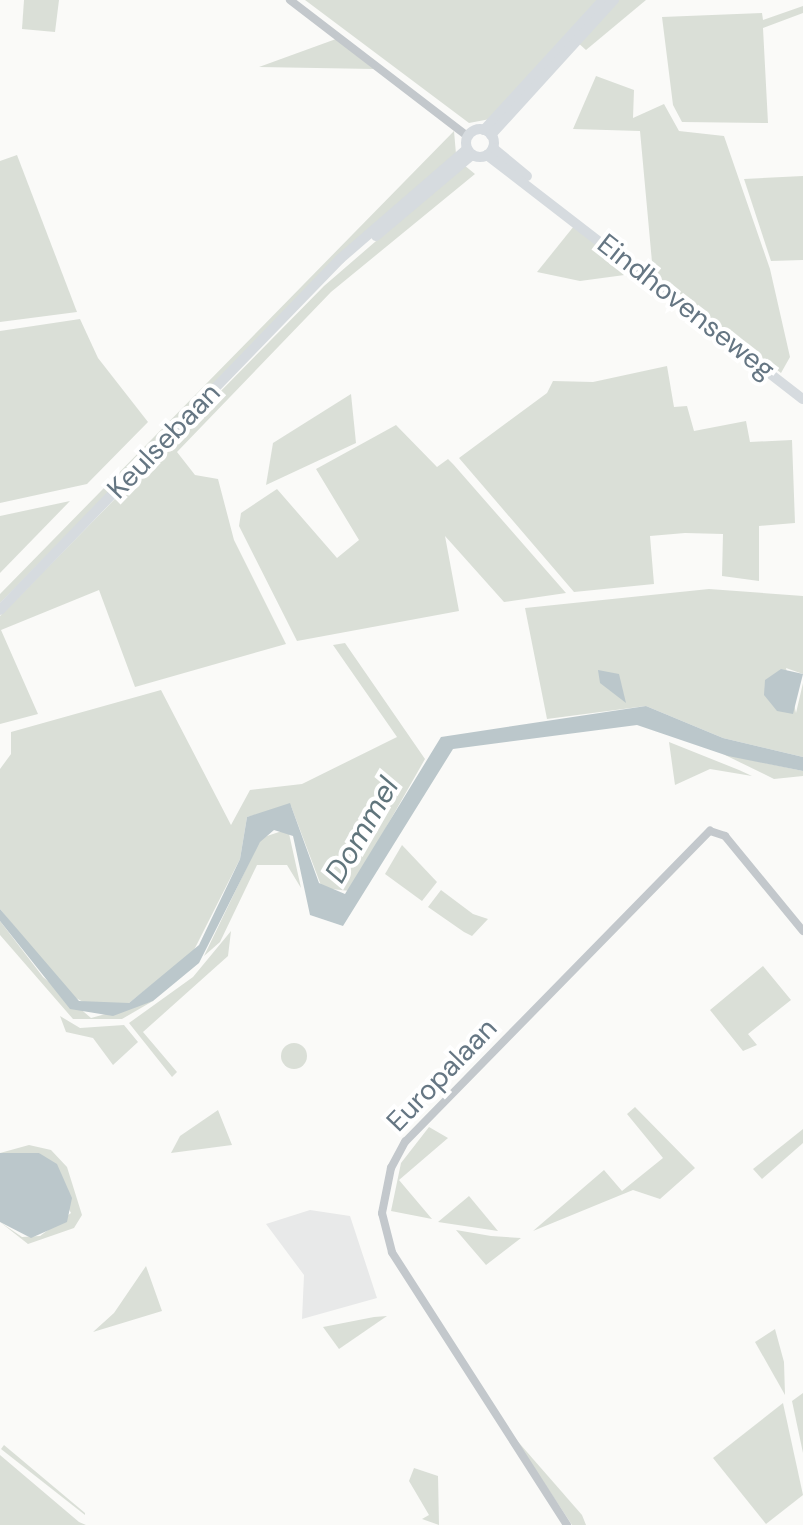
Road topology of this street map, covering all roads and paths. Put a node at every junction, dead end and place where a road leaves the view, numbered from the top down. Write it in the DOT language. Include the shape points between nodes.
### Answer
graph roads {
  1 [pos="290,0"];
  2 [pos="603,0"];
  3 [pos="614,0"];
  4 [pos="488,133"];
  5 [pos="467,136"];
  6 [pos="470,152"];
  7 [pos="490,152"];
  8 [pos="803,399"];
  9 [pos="0,610"];
  10 [pos="803,931"];
  11 [pos="567,1525"];
  1 -- 5 [label="street"];
  2 -- 4 [label="main road"];
  3 -- 4 [label="main road"];
  4 -- 5 [label="main road"];
  4 -- 7 [label="main road"];
  5 -- 6 [label="main road"];
  6 -- 7 [label="main road"];
  6 -- 9 [label="main road, Keulsebaan" via="329,273"];
  7 -- 8 [label="main road, Eindhovenseweg"];
  10 -- 11 [label="street, Europalaan" via="719,832 706,833 405,1142 386,1182 383,1221 399,1264"];
}
